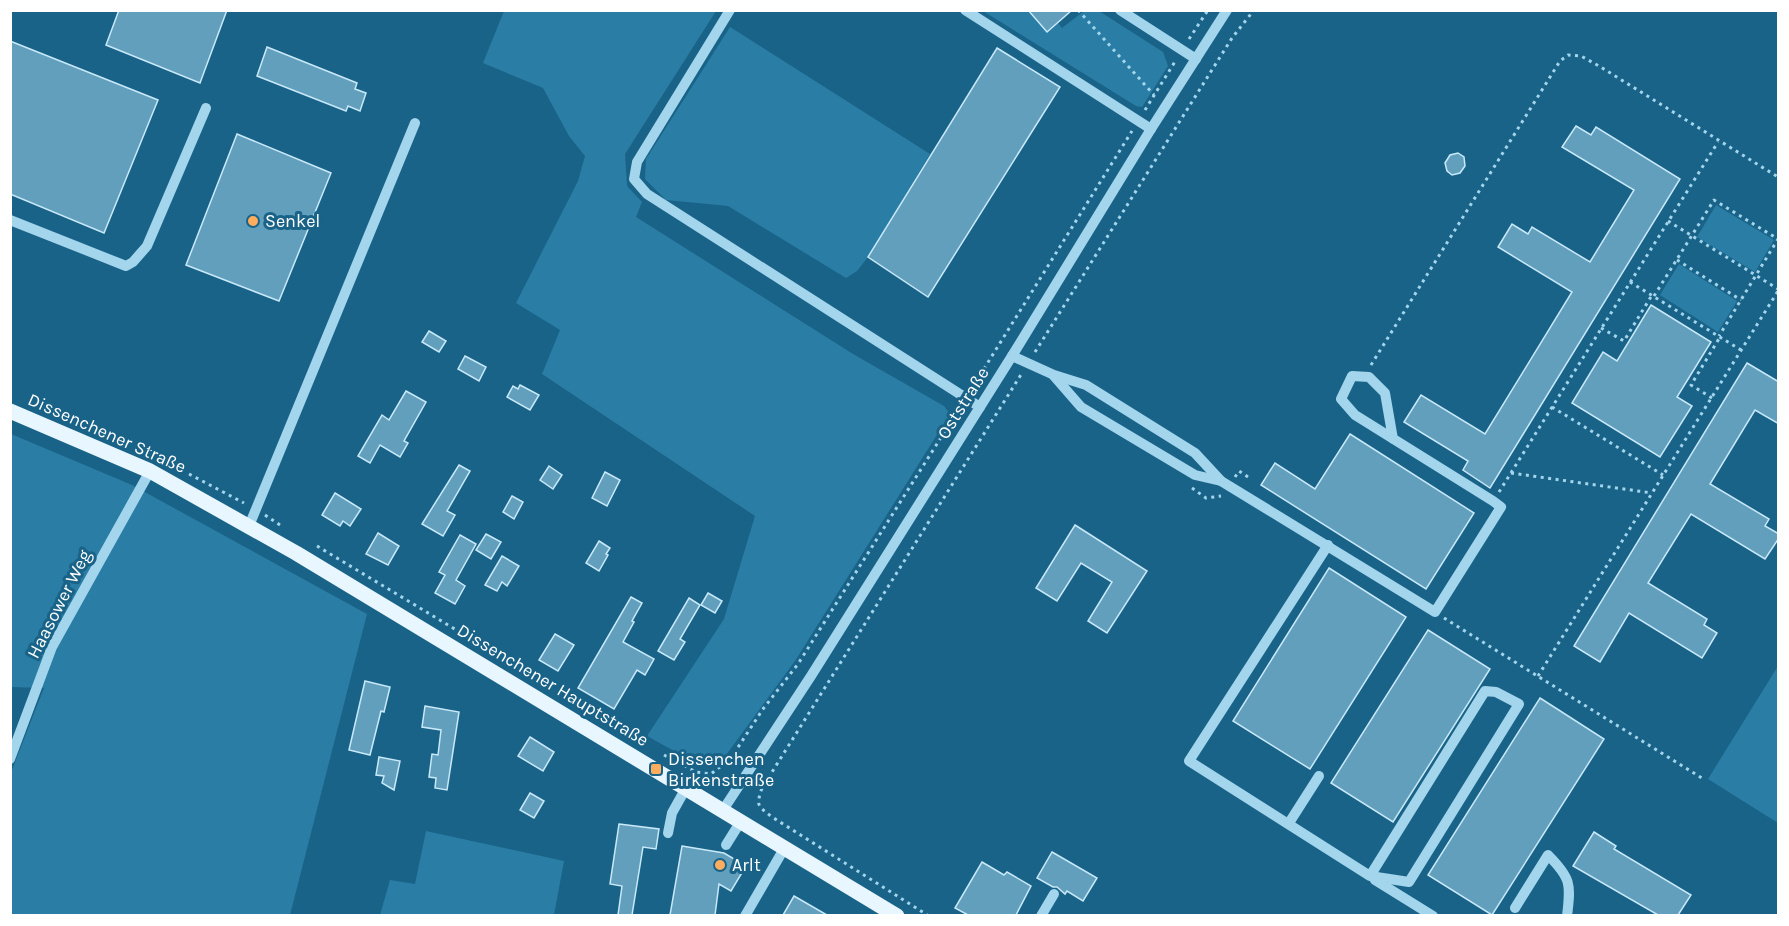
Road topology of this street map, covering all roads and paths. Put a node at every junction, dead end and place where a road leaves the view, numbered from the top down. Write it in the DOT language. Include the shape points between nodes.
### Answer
graph roads {
  1 [pos="730,10"];
  2 [pos="964,10"];
  3 [pos="1078,10"];
  4 [pos="1227,10"];
  5 [pos="1254,10"];
  6 [pos="1122,11"];
  7 [pos="1196,59"];
  8 [pos="1154,95"];
  9 [pos="206,108"];
  10 [pos="415,123"];
  11 [pos="1151,129"];
  12 [pos="1718,142"];
  13 [pos="1779,177"];
  14 [pos="10,220"];
  15 [pos="1668,221"];
  16 [pos="1692,236"];
  17 [pos="1677,260"];
  18 [pos="1756,275"];
  19 [pos="1630,282"];
  20 [pos="1779,290"];
  21 [pos="1653,296"];
  22 [pos="1741,300"];
  23 [pos="1601,328"];
  24 [pos="1720,336"];
  25 [pos="1742,350"];
  26 [pos="1012,356"];
  27 [pos="1028,363"];
  28 [pos="1054,375"];
  29 [pos="1363,377"];
  30 [pos="1712,398"];
  31 [pos="980,407"];
  32 [pos="1552,407"];
  33 [pos="10,411"];
  34 [pos="1393,439"];
  35 [pos="150,471"];
  36 [pos="1511,473"];
  37 [pos="1663,476"];
  38 [pos="1221,481"];
  39 [pos="1652,493"];
  40 [pos="1493,501"];
  41 [pos="256,510"];
  42 [pos="281,525"];
  43 [pos="249,526"];
  44 [pos="314,544"];
  45 [pos="1328,545"];
  46 [pos="1435,612"];
  47 [pos="463,634"];
  48 [pos="1538,676"];
  49 [pos="656,752"];
  50 [pos="10,759"];
  51 [pos="711,774"];
  52 [pos="1319,776"];
  53 [pos="1705,780"];
  54 [pos="686,788"];
  55 [pos="723,810"];
  56 [pos="741,821"];
  57 [pos="1289,824"];
  58 [pos="668,833"];
  59 [pos="726,845"];
  60 [pos="785,847"];
  61 [pos="1370,876"];
  62 [pos="1054,894"];
  63 [pos="1515,908"];
  64 [pos="745,915"];
  65 [pos="897,915"];
  66 [pos="929,915"];
  67 [pos="1041,915"];
  68 [pos="1433,915"];
  69 [pos="1567,915"];
  1 -- 31 [label="street" via="637,162 634,179 647,194"];
  2 -- 11 [label="street"];
  3 -- 8 [label="path"];
  4 -- 7 [label="street, Oststraße"];
  5 -- 27 [label="path" via="1227,46"];
  6 -- 7 [label="street"];
  7 -- 11 [label="street, Oststraße"];
  9 -- 14 [label="street" via="147,246 134,262 126,266"];
  10 -- 41 [label="street"];
  11 -- 26 [label="street, Oststraße"];
  12 -- 15 [label="path"];
  13 -- 29 [label="path" via="1588,59 1568,55"];
  15 -- 16 [label="path"];
  15 -- 19 [label="path"];
  16 -- 17 [label="path"];
  16 -- 18 [label="path"];
  16 -- 18 [label="path" via="1714,200 1778,239"];
  17 -- 21 [label="path"];
  17 -- 22 [label="path"];
  18 -- 20 [label="path"];
  18 -- 22 [label="path"];
  19 -- 21 [label="path"];
  19 -- 23 [label="path"];
  20 -- 25 [label="path"];
  21 -- 23 [label="path" via="1624,341"];
  21 -- 24 [label="path"];
  22 -- 24 [label="path"];
  23 -- 32 [label="path"];
  24 -- 25 [label="path"];
  24 -- 30 [label="path" via="1691,385"];
  25 -- 30 [label="path"];
  26 -- 27 [label="street"];
  26 -- 31 [label="street, Oststraße"];
  27 -- 28 [label="street"];
  27 -- 66 [label="path" via="762,788 758,802 772,817"];
  28 -- 38 [label="street" via="1086,385 1195,453"];
  28 -- 38 [label="street" via="1081,407 1195,476"];
  29 -- 34 [label="street" via="1369,377 1385,393"];
  29 -- 34 [label="street" via="1352,376 1341,399 1355,415"];
  30 -- 37 [label="path"];
  31 -- 55 [label="street, Oststraße"];
  32 -- 36 [label="path"];
  32 -- 37 [label="path"];
  33 -- 35 [label="main road, Dissenchener Straße"];
  34 -- 40 [label="street"];
  35 -- 43 [label="main road, Dissenchener Straße"];
  35 -- 50 [label="street, Haasower Weg" via="52,647"];
  36 -- 39 [label="path"];
  36 -- 40 [label="path"];
  37 -- 39 [label="path"];
  38 -- 45 [label="street"];
  39 -- 48 [label="path"];
  40 -- 46 [label="street" via="1501,507"];
  41 -- 42 [label="path"];
  41 -- 43 [label="street"];
  43 -- 54 [label="main road, Dissenchener Hauptstraße"];
  44 -- 47 [label="path"];
  45 -- 46 [label="street"];
  45 -- 57 [label="street" via="1189,761"];
  46 -- 48 [label="path"];
  48 -- 53 [label="path"];
  49 -- 51 [label="path" via="696,772"];
  52 -- 57 [label="street"];
  54 -- 55 [label="main road, Dissenchener Hauptstraße"];
  54 -- 58 [label="street" via="672,813"];
  55 -- 56 [label="main road, Dissenchener Hauptstraße"];
  56 -- 59 [label="street"];
  56 -- 60 [label="main road, Dissenchener Hauptstraße"];
  57 -- 61 [label="street"];
  60 -- 64 [label="street"];
  60 -- 65 [label="main road, Dissenchener Hauptstraße"];
  61 -- 61 [label="street" via="1485,691 1519,704 1409,882"];
  61 -- 68 [label="street"];
  62 -- 67 [label="street"];
  63 -- 69 [label="street" via="1548,855 1563,870 1571,888"];
}
